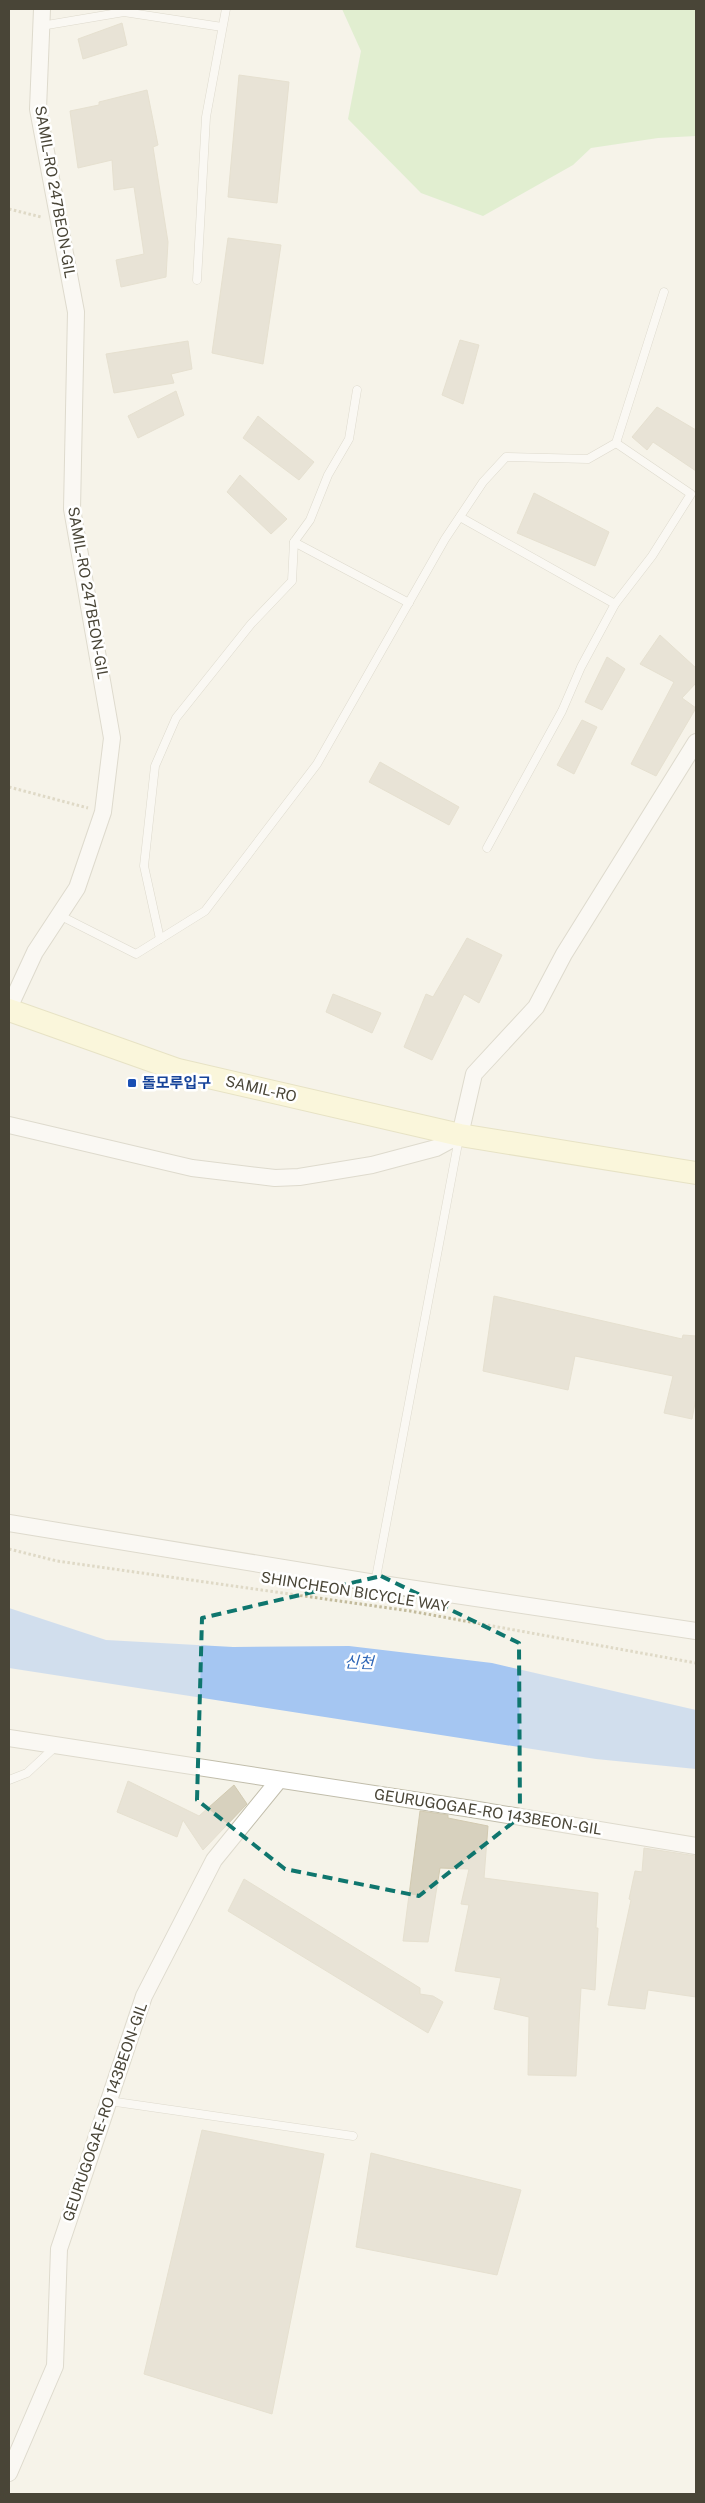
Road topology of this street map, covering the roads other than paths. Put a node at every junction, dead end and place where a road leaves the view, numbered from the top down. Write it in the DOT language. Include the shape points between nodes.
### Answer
graph roads {
  1 [pos="42,9"];
  2 [pos="226,9"];
  3 [pos="41,26"];
  4 [pos="222,27"];
  5 [pos="197,280"];
  6 [pos="664,292"];
  7 [pos="357,390"];
  8 [pos="616,443"];
  9 [pos="460,517"];
  10 [pos="294,542"];
  11 [pos="409,603"];
  12 [pos="615,604"];
  13 [pos="696,742"];
  14 [pos="487,848"];
  15 [pos="59,916"];
  16 [pos="160,939"];
  17 [pos="9,1009"];
  18 [pos="9,1125"];
  19 [pos="460,1135"];
  20 [pos="696,1173"];
  21 [pos="9,1523"];
  22 [pos="375,1583"];
  23 [pos="696,1631"];
  24 [pos="9,1738"];
  25 [pos="55,1747"];
  26 [pos="9,1780"];
  27 [pos="279,1780"];
  28 [pos="696,1846"];
  29 [pos="109,2102"];
  30 [pos="353,2136"];
  31 [pos="9,2472"];
  1 -- 3 [label="street, SAMIL-RO 247BEON-GIL"];
  2 -- 4 [label="lane"];
  3 -- 4 [label="lane" via="124,12"];
  3 -- 15 [label="street, SAMIL-RO 247BEON-GIL" via="38,109 76,312 72,509 112,738 103,812 77,888"];
  4 -- 5 [label="lane" via="206,117"];
  6 -- 8 [label="lane"];
  7 -- 10 [label="lane" via="349,439 328,475 310,520"];
  8 -- 9 [label="lane" via="588,459 506,457 483,482"];
  8 -- 12 [label="lane" via="691,494 652,556"];
  9 -- 11 [label="lane"];
  9 -- 12 [label="lane"];
  10 -- 11 [label="lane"];
  10 -- 16 [label="lane" via="292,581 251,624 176,718 155,766 144,866"];
  11 -- 16 [label="lane" via="318,764 205,911"];
  12 -- 14 [label="lane" via="581,667 562,711"];
  13 -- 19 [label="street" via="564,954 536,1007 474,1074"];
  15 -- 16 [label="lane" via="136,954"];
  15 -- 17 [label="street, SAMIL-RO 247BEON-GIL" via="35,952"];
  17 -- 19 [label="main road, SAMIL-RO" via="178,1070"];
  18 -- 19 [label="street" via="192,1168 275,1178 299,1178 372,1165 436,1148"];
  19 -- 20 [label="main road, SAMIL-RO"];
  19 -- 22 [label="lane"];
  21 -- 22 [label="street"];
  22 -- 23 [label="street"];
  24 -- 25 [label="street, GEURUGOGAE-RO 143BEON-GIL"];
  25 -- 26 [label="lane" via="27,1773"];
  25 -- 27 [label="street, GEURUGOGAE-RO 143BEON-GIL"];
  27 -- 28 [label="street, GEURUGOGAE-RO 143BEON-GIL" via="472,1808"];
  27 -- 29 [label="street, GEURUGOGAE-RO 143BEON-GIL" via="214,1860 144,1996"];
  29 -- 30 [label="lane"];
  29 -- 31 [label="street, GEURUGOGAE-RO 143BEON-GIL" via="59,2249 56,2366"];
}
